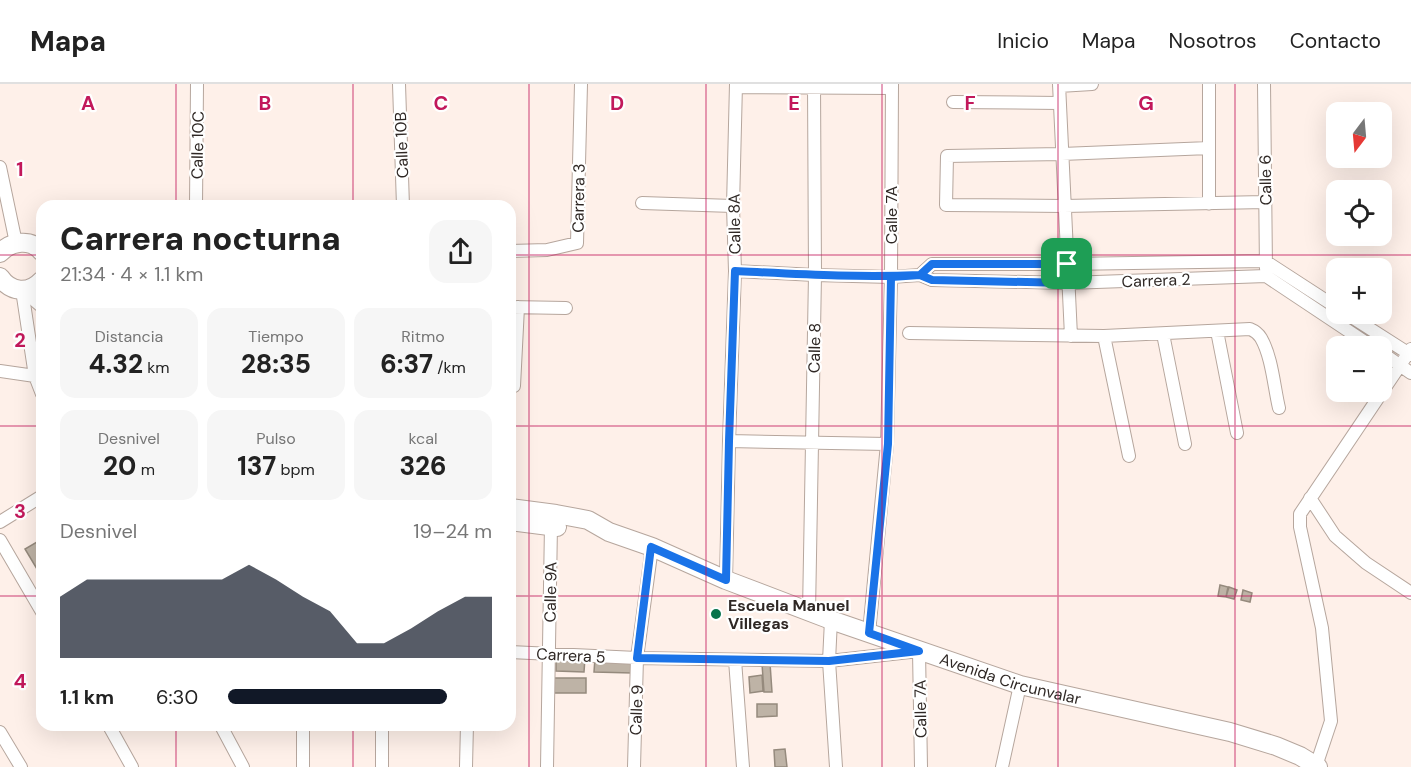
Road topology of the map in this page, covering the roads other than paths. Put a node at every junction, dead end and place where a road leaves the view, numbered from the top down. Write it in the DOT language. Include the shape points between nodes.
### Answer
graph roads {
  1 [pos="197,84"];
  2 [pos="399,84"];
  3 [pos="581,84"];
  4 [pos="1092,84"];
  5 [pos="1209,84"];
  6 [pos="1264,84"];
  7 [pos="1059,85"];
  8 [pos="736,86"];
  9 [pos="814,86"];
  10 [pos="892,86"];
  11 [pos="953,102"];
  12 [pos="1059,103"];
  13 [pos="1209,148"];
  14 [pos="1062,154"];
  15 [pos="0,167"];
  16 [pos="196,200"];
  17 [pos="403,200"];
  18 [pos="1265,202"];
  19 [pos="642,203"];
  20 [pos="1209,204"];
  21 [pos="733,206"];
  22 [pos="1064,206"];
  23 [pos="36,246"];
  24 [pos="6,247"];
  25 [pos="516,251"];
  26 [pos="1265,261"];
  27 [pos="1067,264"];
  28 [pos="735,271"];
  29 [pos="815,275"];
  30 [pos="920,275"];
  31 [pos="1266,276"];
  32 [pos="0,277"];
  33 [pos="891,277"];
  34 [pos="1068,283"];
  35 [pos="35,285"];
  36 [pos="1326,301"];
  37 [pos="516,307"];
  38 [pos="566,308"];
  39 [pos="1364,324"];
  40 [pos="1217,331"];
  41 [pos="909,333"];
  42 [pos="1163,334"];
  43 [pos="1071,336"];
  44 [pos="1104,336"];
  45 [pos="1356,336"];
  46 [pos="1410,352"];
  47 [pos="1392,360"];
  48 [pos="1400,366"];
  49 [pos="0,371"];
  50 [pos="1411,374"];
  51 [pos="35,376"];
  52 [pos="1279,408"];
  53 [pos="1237,434"];
  54 [pos="729,441"];
  55 [pos="813,443"];
  56 [pos="888,444"];
  57 [pos="1185,444"];
  58 [pos="1129,456"];
  59 [pos="1310,498"];
  60 [pos="36,500"];
  61 [pos="516,509"];
  62 [pos="0,522"];
  63 [pos="516,522"];
  64 [pos="551,525"];
  65 [pos="609,532"];
  66 [pos="0,540"];
  67 [pos="651,547"];
  68 [pos="726,580"];
  69 [pos="1411,593"];
  70 [pos="36,602"];
  71 [pos="809,612"];
  72 [pos="831,620"];
  73 [pos="869,633"];
  74 [pos="919,651"];
  75 [pos="516,652"];
  76 [pos="549,654"];
  77 [pos="637,658"];
  78 [pos="735,660"];
  79 [pos="829,661"];
  80 [pos="1020,685"];
  81 [pos="112,731"];
  82 [pos="225,731"];
  83 [pos="303,731"];
  84 [pos="382,731"];
  85 [pos="467,731"];
  86 [pos="0,732"];
  87 [pos="1317,766"];
  88 [pos="21,767"];
  89 [pos="132,767"];
  90 [pos="243,767"];
  91 [pos="303,767"];
  92 [pos="382,767"];
  93 [pos="466,767"];
  94 [pos="547,767"];
  95 [pos="634,767"];
  96 [pos="743,767"];
  97 [pos="836,767"];
  98 [pos="921,767"];
  99 [pos="1002,767"];
  1 -- 16 [label="street, Calle 10C"];
  2 -- 17 [label="street, Calle 10B"];
  3 -- 25 [label="street, Carrera 3" via="577,243 547,250"];
  4 -- 7 [label="street"];
  5 -- 13 [label="street"];
  6 -- 18 [label="street, Calle 6"];
  7 -- 12 [label="street"];
  8 -- 9 [label="street"];
  8 -- 21 [label="street, Calle 8A"];
  9 -- 10 [label="street"];
  9 -- 29 [label="street, Calle 8"];
  10 -- 33 [label="street, Calle 7A"];
  11 -- 12 [label="street"];
  12 -- 14 [label="street"];
  13 -- 14 [label="street"];
  13 -- 20 [label="street"];
  14 -- 22 [label="street"];
  14 -- 22 [label="street" via="947,156 946,205"];
  15 -- 24 [label="street"];
  18 -- 20 [label="street"];
  18 -- 26 [label="street, Calle 6"];
  19 -- 21 [label="street"];
  20 -- 22 [label="street"];
  21 -- 28 [label="street, Calle 8A"];
  22 -- 27 [label="street"];
  23 -- 24 [label="main road" via="30,243"];
  26 -- 27 [label="street, Carrera 2"];
  26 -- 31 [label="street, Calle 6"];
  26 -- 36 [label="street"];
  27 -- 30 [label="street, Carrera 2" via="932,264"];
  27 -- 34 [label="street"];
  28 -- 29 [label="street, Carrera 2"];
  28 -- 54 [label="street, Calle 8A"];
  29 -- 33 [label="street, Carrera 2"];
  29 -- 55 [label="street, Calle 8"];
  30 -- 33 [label="street, Carrera 2"];
  30 -- 34 [label="street, Carrera 2" via="932,280"];
  31 -- 34 [label="street, Carrera 2"];
  31 -- 45 [label="street"];
  32 -- 35 [label="main road" via="14,289"];
  33 -- 56 [label="street, Calle 7A"];
  34 -- 43 [label="street"];
  35 -- 51 [label="street"];
  37 -- 38 [label="street"];
  39 -- 46 [label="street"];
  40 -- 42 [label="street"];
  40 -- 52 [label="street" via="1256,332 1270,364"];
  40 -- 53 [label="street"];
  41 -- 43 [label="street"];
  42 -- 44 [label="street"];
  42 -- 57 [label="street"];
  43 -- 44 [label="street"];
  44 -- 58 [label="street"];
  46 -- 48 [label="street"];
  47 -- 48 [label="street"];
  48 -- 50 [label="street"];
  48 -- 59 [label="street"];
  49 -- 51 [label="street"];
  54 -- 55 [label="street"];
  54 -- 68 [label="street, Calle 8A"];
  55 -- 56 [label="street"];
  55 -- 71 [label="street, Calle 8"];
  56 -- 73 [label="street, Calle 7A"];
  59 -- 69 [label="street" via="1335,536"];
  59 -- 87 [label="street" via="1300,514 1300,527 1322,628 1331,721"];
  60 -- 62 [label="street"];
  61 -- 65 [label="main road, Avenida Circunvalar" via="588,520"];
  63 -- 64 [label="main road, Avenida Circunvalar"];
  64 -- 65 [label="main road, Avenida Circunvalar" via="589,533"];
  64 -- 76 [label="street, Calle 9A"];
  65 -- 67 [label="main road, Avenida Circunvalar"];
  66 -- 70 [label="street"];
  67 -- 68 [label="main road, Avenida Circunvalar"];
  67 -- 77 [label="street, Calle 9"];
  68 -- 71 [label="main road, Avenida Circunvalar"];
  71 -- 72 [label="main road, Avenida Circunvalar"];
  72 -- 73 [label="main road, Avenida Circunvalar"];
  72 -- 79 [label="street"];
  73 -- 74 [label="main road, Avenida Circunvalar"];
  74 -- 79 [label="street, Carrera 5"];
  74 -- 80 [label="main road, Avenida Circunvalar"];
  74 -- 98 [label="street, Calle 7A"];
  75 -- 76 [label="street, Carrera 5"];
  76 -- 77 [label="street, Carrera 5"];
  76 -- 94 [label="street, Calle 9A"];
  77 -- 78 [label="street, Carrera 5"];
  77 -- 95 [label="street, Calle 9"];
  78 -- 79 [label="street, Carrera 5"];
  78 -- 96 [label="street"];
  79 -- 97 [label="street"];
  80 -- 87 [label="main road, Avenida Circunvalar" via="1230,732 1276,746"];
  80 -- 99 [label="street"];
  81 -- 89 [label="street"];
  82 -- 90 [label="street"];
  83 -- 91 [label="street"];
  84 -- 92 [label="street"];
  85 -- 93 [label="street"];
  86 -- 88 [label="street"];
}
